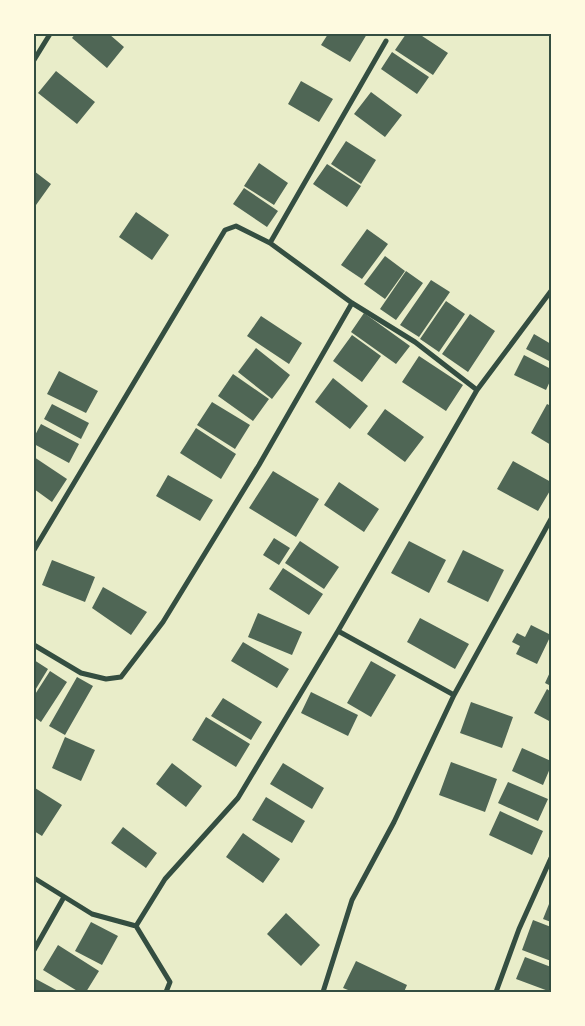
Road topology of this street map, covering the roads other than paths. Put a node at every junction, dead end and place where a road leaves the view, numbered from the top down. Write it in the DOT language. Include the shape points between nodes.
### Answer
graph roads {
  1 [pos="50,34"];
  2 [pos="386,41"];
  3 [pos="34,60"];
  4 [pos="270,243"];
  5 [pos="551,292"];
  6 [pos="352,303"];
  7 [pos="477,390"];
  8 [pos="551,520"];
  9 [pos="34,550"];
  10 [pos="338,631"];
  11 [pos="34,645"];
  12 [pos="454,695"];
  13 [pos="551,858"];
  14 [pos="34,878"];
  15 [pos="64,897"];
  16 [pos="136,926"];
  17 [pos="34,950"];
  18 [pos="166,992"];
  19 [pos="324,992"];
  20 [pos="496,992"];
  1 -- 3 [label="street"];
  2 -- 4 [label="street"];
  4 -- 6 [label="street"];
  4 -- 9 [label="street" via="236,226 225,230"];
  5 -- 7 [label="street"];
  6 -- 7 [label="street" via="415,342"];
  6 -- 11 [label="street" via="164,622 121,677 106,679 81,673"];
  7 -- 10 [label="street"];
  8 -- 12 [label="street"];
  10 -- 12 [label="street"];
  10 -- 16 [label="street" via="238,798 165,879"];
  12 -- 19 [label="street" via="394,822 352,900"];
  13 -- 20 [label="street"];
  14 -- 15 [label="street"];
  15 -- 16 [label="street" via="92,914"];
  15 -- 17 [label="street"];
  16 -- 18 [label="street" via="170,982"];
}
